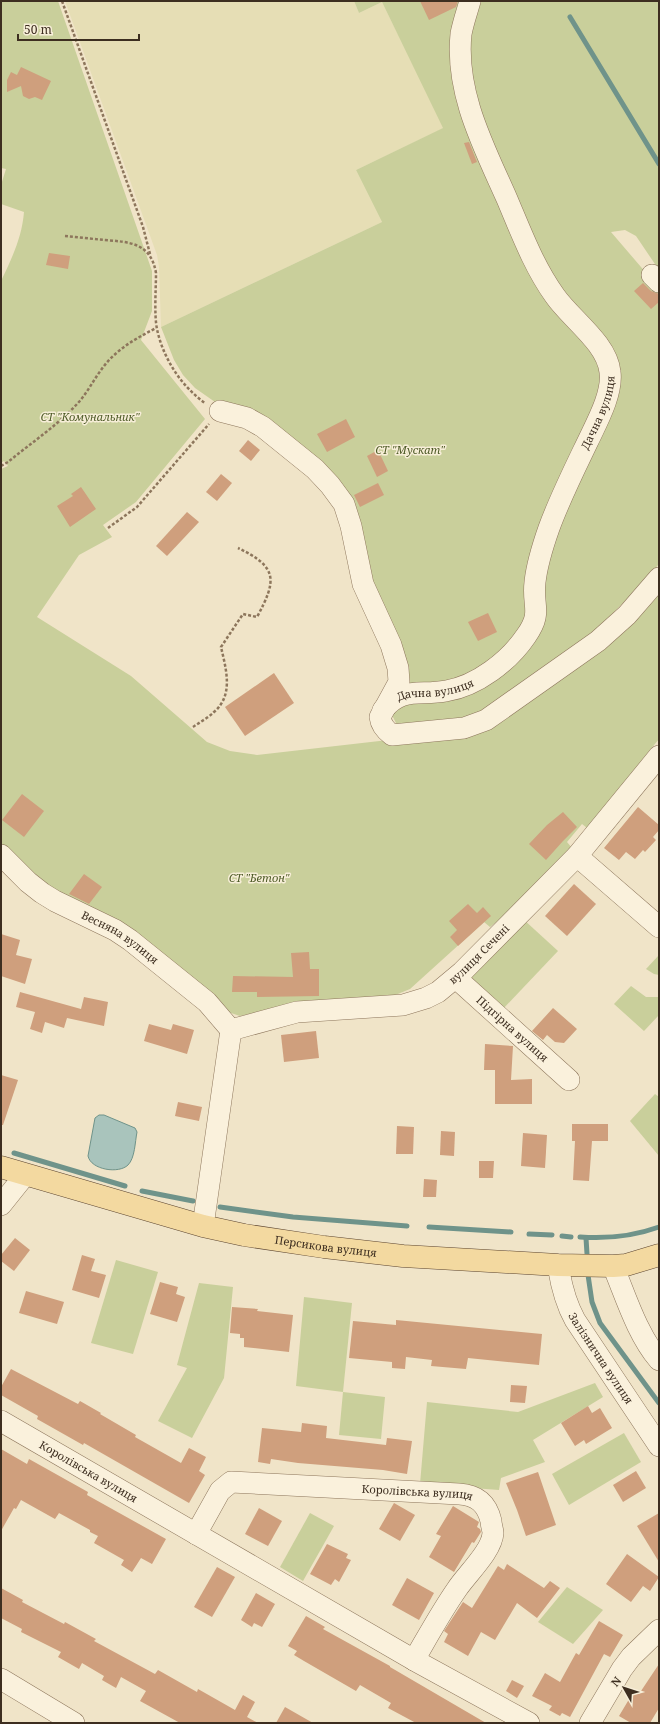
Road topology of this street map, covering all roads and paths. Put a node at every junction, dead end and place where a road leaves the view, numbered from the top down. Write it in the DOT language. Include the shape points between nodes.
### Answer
graph roads {
  1 [pos="62,1"];
  2 [pos="470,1"];
  3 [pos="65,236"];
  4 [pos="150,256"];
  5 [pos="156,328"];
  6 [pos="220,411"];
  7 [pos="1,466"];
  8 [pos="108,528"];
  9 [pos="238,548"];
  10 [pos="659,578"];
  11 [pos="383,710"];
  12 [pos="193,727"];
  13 [pos="659,756"];
  14 [pos="1,855"];
  15 [pos="577,856"];
  16 [pos="659,927"];
  17 [pos="456,978"];
  18 [pos="231,1030"];
  19 [pos="569,1080"];
  20 [pos="1,1167"];
  21 [pos="25,1174"];
  22 [pos="1,1205"];
  23 [pos="203,1226"];
  24 [pos="659,1255"];
  25 [pos="558,1265"];
  26 [pos="613,1266"];
  27 [pos="659,1360"];
  28 [pos="1,1421"];
  29 [pos="659,1446"];
  30 [pos="196,1534"];
  31 [pos="659,1630"];
  32 [pos="414,1660"];
  33 [pos="1,1679"];
  34 [pos="74,1723"];
  35 [pos="529,1723"];
  36 [pos="590,1723"];
  1 -- 4 [label="path" via="143,227"];
  2 -- 11 [label="street, Дачна вулиця" via="462,32 461,48 464,85 476,130 533,258 550,289 600,348 608,361 610,383 600,416 549,528 535,584 537,614 526,637 504,661 475,680 446,692 405,694 396,697"];
  3 -- 4 [label="path" via="131,242"];
  4 -- 5 [label="path" via="156,273"];
  5 -- 6 [label="path" via="170,364 182,382 208,406"];
  5 -- 7 [label="path" via="113,355 79,402"];
  6 -- 8 [label="path" via="137,507"];
  6 -- 11 [label="street, Дачна вулиця" via="247,418 263,427 315,469 344,504 352,526 364,589 391,645 398,668 399,682"];
  9 -- 12 [label="path" via="255,556 266,567 270,574 270,589 257,617 243,614 220,647 227,676 226,693 214,712"];
  10 -- 11 [label="street, Дачна вулиця" via="623,619 598,641 486,720 464,728 392,735 381,723"];
  13 -- 15 [label="street, вулиця Сечені"];
  14 -- 18 [label="street, Весняна вулиця" via="42,893 130,940 206,1002"];
  15 -- 16 [label="street"];
  15 -- 17 [label="street, вулиця Сечені"];
  17 -- 18 [label="street, вулиця Сечені" via="438,992 403,1005 297,1012"];
  17 -- 19 [label="street, Підгірна вулиця"];
  18 -- 23 [label="street"];
  20 -- 21 [label="main road, Персикова вулиця"];
  21 -- 22 [label="street"];
  21 -- 23 [label="main road, Персикова вулиця"];
  23 -- 25 [label="main road, Персикова вулиця" via="244,1235 368,1252"];
  24 -- 26 [label="main road, Персикова вулиця" via="626,1265"];
  25 -- 26 [label="main road, Персикова вулиця"];
  25 -- 29 [label="street, Залізнична вулиця" via="566,1306"];
  26 -- 27 [label="street" via="641,1332"];
  28 -- 30 [label="street, Королівська вулиця"];
  30 -- 32 [label="street, Королівська вулиця"];
  30 -- 32 [label="street, Королівська вулиця" via="220,1492 231,1482 460,1494 478,1499 489,1513 493,1533 490,1544 457,1589"];
  31 -- 36 [label="street" via="622,1669"];
  32 -- 35 [label="street, Королівська вулиця"];
  33 -- 34 [label="street"];
}
